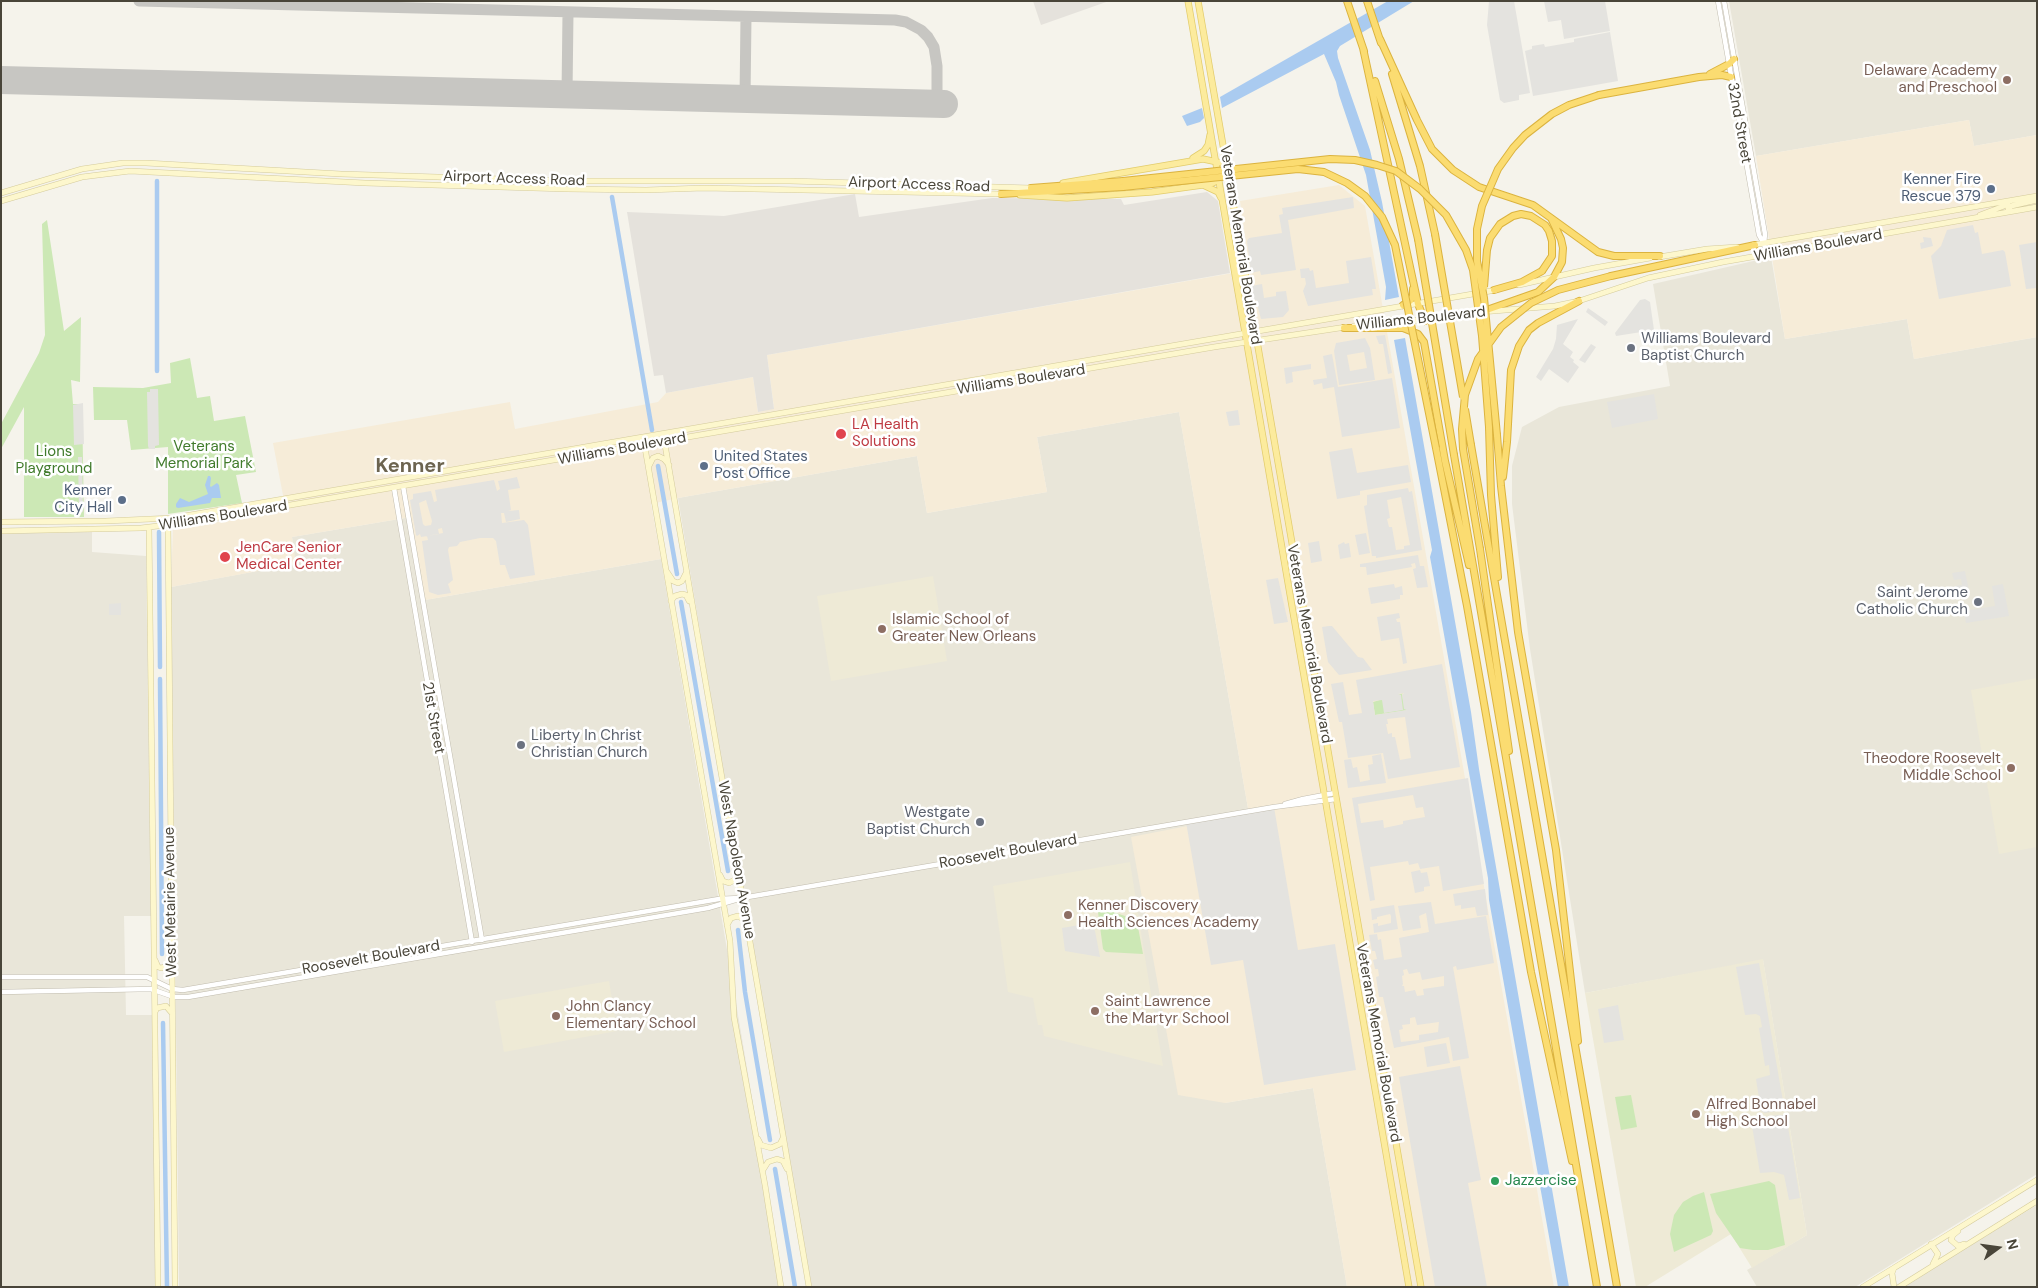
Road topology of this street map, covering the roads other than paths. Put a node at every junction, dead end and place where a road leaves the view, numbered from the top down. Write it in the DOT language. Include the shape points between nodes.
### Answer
graph roads {
  1 [pos="1188,1"];
  2 [pos="1198,1"];
  3 [pos="1347,1"];
  4 [pos="1366,1"];
  5 [pos="1718,1"];
  6 [pos="1724,1"];
  7 [pos="1195,38"];
  8 [pos="1380,39"];
  9 [pos="1363,48"];
  10 [pos="1734,59"];
  11 [pos="1729,64"];
  12 [pos="1211,72"];
  13 [pos="1700,77"];
  14 [pos="1731,77"];
  15 [pos="1206,104"];
  16 [pos="1217,107"];
  17 [pos="1211,131"];
  18 [pos="1190,160"];
  19 [pos="1216,162"];
  20 [pos="1228,169"];
  21 [pos="1754,176"];
  22 [pos="1748,177"];
  23 [pos="1219,179"];
  24 [pos="1123,184"];
  25 [pos="1203,185"];
  26 [pos="1032,188"];
  27 [pos="1,193"];
  28 [pos="1001,194"];
  29 [pos="2037,196"];
  30 [pos="2037,200"];
  31 [pos="1,201"];
  32 [pos="2008,202"];
  33 [pos="1223,203"];
  34 [pos="2037,207"];
  35 [pos="2009,212"];
  36 [pos="1550,217"];
  37 [pos="1971,219"];
  38 [pos="1764,244"];
  39 [pos="1755,245"];
  40 [pos="1230,247"];
  41 [pos="1767,254"];
  42 [pos="1660,256"];
  43 [pos="1414,277"];
  44 [pos="1554,277"];
  45 [pos="1247,283"];
  46 [pos="1494,290"];
  47 [pos="1484,298"];
  48 [pos="1579,301"];
  49 [pos="1418,304"];
  50 [pos="1403,305"];
  51 [pos="1481,312"];
  52 [pos="1425,320"];
  53 [pos="1344,328"];
  54 [pos="1255,332"];
  55 [pos="1245,334"];
  56 [pos="1256,341"];
  57 [pos="1246,342"];
  58 [pos="1023,372"];
  59 [pos="989,385"];
  60 [pos="930,388"];
  61 [pos="905,399"];
  62 [pos="805,410"];
  63 [pos="783,413"];
  64 [pos="1259,415"];
  65 [pos="784,421"];
  66 [pos="1270,422"];
  67 [pos="766,424"];
  68 [pos="663,434"];
  69 [pos="643,437"];
  70 [pos="665,441"];
  71 [pos="644,445"];
  72 [pos="522,458"];
  73 [pos="1267,458"];
  74 [pos="670,467"];
  75 [pos="511,468"];
  76 [pos="648,468"];
  77 [pos="416,477"];
  78 [pos="403,486"];
  79 [pos="1501,486"];
  80 [pos="394,488"];
  81 [pos="295,498"];
  82 [pos="281,500"];
  83 [pos="283,506"];
  84 [pos="262,510"];
  85 [pos="168,518"];
  86 [pos="156,519"];
  87 [pos="109,521"];
  88 [pos="1,522"];
  89 [pos="168,525"];
  90 [pos="149,528"];
  91 [pos="110,529"];
  92 [pos="1,531"];
  93 [pos="1290,532"];
  94 [pos="666,569"];
  95 [pos="687,571"];
  96 [pos="1290,592"];
  97 [pos="671,601"];
  98 [pos="692,605"];
  99 [pos="1480,605"];
  100 [pos="1294,615"];
  101 [pos="1502,621"];
  102 [pos="1306,623"];
  103 [pos="1305,663"];
  104 [pos="1314,667"];
  105 [pos="1318,698"];
  106 [pos="1310,711"];
  107 [pos="1329,758"];
  108 [pos="1332,775"];
  109 [pos="1322,776"];
  110 [pos="1336,796"];
  111 [pos="1325,798"];
  112 [pos="718,870"];
  113 [pos="1338,871"];
  114 [pos="1526,873"];
  115 [pos="738,874"];
  116 [pos="723,898"];
  117 [pos="742,898"];
  118 [pos="724,905"];
  119 [pos="1356,917"];
  120 [pos="727,925"];
  121 [pos="748,929"];
  122 [pos="482,939"];
  123 [pos="472,941"];
  124 [pos="483,946"];
  125 [pos="473,948"];
  126 [pos="154,954"];
  127 [pos="172,957"];
  128 [pos="1,977"];
  129 [pos="154,979"];
  130 [pos="172,989"];
  131 [pos="154,990"];
  132 [pos="1,992"];
  133 [pos="1359,995"];
  134 [pos="172,997"];
  135 [pos="154,1013"];
  136 [pos="172,1015"];
  137 [pos="1378,1044"];
  138 [pos="1579,1062"];
  139 [pos="1374,1082"];
  140 [pos="1378,1103"];
  141 [pos="1392,1126"];
  142 [pos="756,1134"];
  143 [pos="783,1137"];
  144 [pos="1396,1147"];
  145 [pos="762,1171"];
  146 [pos="790,1174"];
  147 [pos="2037,1180"];
  148 [pos="2037,1201"];
  149 [pos="1396,1208"];
  150 [pos="1408,1216"];
  151 [pos="1586,1224"];
  152 [pos="1963,1225"];
  153 [pos="1932,1244"];
  154 [pos="1969,1244"];
  155 [pos="1932,1266"];
  156 [pos="1894,1267"];
  157 [pos="1865,1286"];
  158 [pos="158,1287"];
  159 [pos="175,1287"];
  160 [pos="781,1287"];
  161 [pos="809,1287"];
  162 [pos="1409,1287"];
  163 [pos="1421,1287"];
  164 [pos="1597,1287"];
  165 [pos="1617,1287"];
  166 [pos="1873,1287"];
  167 [pos="1894,1287"];
  168 [pos="1899,1287"];
  1 -- 7 [label="main road, Veterans Memorial Boulevard"];
  2 -- 12 [label="main road, Veterans Memorial Boulevard"];
  3 -- 9 [label="highway"];
  4 -- 8 [label="highway"];
  5 -- 11 [label="street, 32nd Street"];
  6 -- 10 [label="street, 32nd Street"];
  7 -- 12 [label="main road" via="1204,69"];
  7 -- 15 [label="main road, Veterans Memorial Boulevard"];
  8 -- 36 [label="highway" via="1432,149 1453,170 1479,187 1533,205"];
  8 -- 101 [label="highway, bridge" via="1411,134 1435,234"];
  9 -- 43 [label="highway"];
  9 -- 99 [label="highway, bridge" via="1396,149 1418,239"];
  10 -- 11 [label="highway"];
  10 -- 21 [label="street, 32nd Street"];
  11 -- 13 [label="highway"];
  11 -- 14 [label="street, 32nd Street"];
  12 -- 16 [label="main road, Veterans Memorial Boulevard"];
  13 -- 14 [label="highway"];
  13 -- 47 [label="highway, bridge" via="1599,95 1569,105 1534,127 1513,148 1498,169 1482,206 1477,229 1477,261"];
  14 -- 22 [label="street, 32nd Street"];
  15 -- 16 [label="main road" via="1212,99"];
  15 -- 17 [label="main road, Veterans Memorial Boulevard"];
  16 -- 20 [label="main road, Veterans Memorial Boulevard"];
  17 -- 18 [label="main road" via="1204,151"];
  17 -- 19 [label="main road, Veterans Memorial Boulevard"];
  18 -- 19 [label="main road"];
  18 -- 26 [label="main road"];
  19 -- 20 [label="main road"];
  19 -- 23 [label="main road, Veterans Memorial Boulevard"];
  20 -- 23 [label="main road"];
  20 -- 45 [label="main road, Veterans Memorial Boulevard"];
  21 -- 22 [label="street"];
  21 -- 38 [label="street, 32nd Street"];
  22 -- 38 [label="street, 32nd Street" via="1759,235"];
  23 -- 25 [label="main road"];
  23 -- 33 [label="main road, Veterans Memorial Boulevard"];
  24 -- 26 [label="highway"];
  24 -- 28 [label="highway"];
  24 -- 101 [label="highway, bridge" via="1330,159 1355,160 1396,171 1446,215 1466,250 1473,270 1482,336"];
  24 -- 151 [label="highway, bridge" via="1298,169 1324,172 1364,196 1382,217 1395,245 1467,606 1531,972"];
  25 -- 28 [label="main road" via="1091,197"];
  25 -- 33 [label="main road" via="1218,192"];
  26 -- 27 [label="main road, Airport Access Road" via="790,181 538,180 138,163 82,168"];
  28 -- 31 [label="main road, Airport Access Road" via="365,183 130,171 82,177"];
  29 -- 32 [label="main road, Williams Boulevard"];
  30 -- 35 [label="main road" via="2011,206"];
  32 -- 37 [label="main road"];
  32 -- 38 [label="main road, Williams Boulevard"];
  33 -- 40 [label="main road, Veterans Memorial Boulevard"];
  34 -- 35 [label="main road, Williams Boulevard"];
  35 -- 37 [label="main road, Williams Boulevard"];
  36 -- 42 [label="highway" via="1598,252 1614,256"];
  36 -- 44 [label="highway" via="1563,248 1562,262"];
  37 -- 41 [label="main road, Williams Boulevard"];
  38 -- 39 [label="main road, Williams Boulevard"];
  38 -- 41 [label="street, 32nd Street"];
  39 -- 42 [label="main road, Williams Boulevard"];
  39 -- 114 [label="highway, bridge" via="1558,290 1531,303 1501,328 1478,359 1465,395 1463,449"];
  40 -- 45 [label="main road" via="1238,262 1241,280"];
  40 -- 55 [label="main road, Veterans Memorial Boulevard"];
  41 -- 48 [label="main road, Williams Boulevard" via="1648,278"];
  42 -- 44 [label="main road, Williams Boulevard"];
  43 -- 49 [label="highway"];
  43 -- 50 [label="highway" via="1413,296"];
  44 -- 46 [label="main road, Williams Boulevard"];
  44 -- 51 [label="highway" via="1538,292"];
  45 -- 54 [label="main road, Veterans Memorial Boulevard"];
  46 -- 47 [label="highway, bridge" via="1522,282 1542,271 1550,262 1552,241 1549,231 1531,216 1521,214 1506,219 1495,229 1487,250"];
  46 -- 49 [label="main road, Williams Boulevard"];
  47 -- 79 [label="highway, bridge"];
  48 -- 51 [label="main road, Williams Boulevard"];
  48 -- 79 [label="highway" via="1538,323 1519,346 1511,370"];
  49 -- 50 [label="main road, Williams Boulevard"];
  49 -- 52 [label="highway"];
  50 -- 54 [label="main road, Williams Boulevard"];
  51 -- 52 [label="main road, Williams Boulevard"];
  52 -- 53 [label="main road, Williams Boulevard" via="1394,319"];
  53 -- 56 [label="main road, Williams Boulevard"];
  53 -- 99 [label="highway" via="1403,328 1418,334 1424,342 1446,460"];
  54 -- 55 [label="main road, Williams Boulevard"];
  54 -- 56 [label="main road, Veterans Memorial Boulevard"];
  55 -- 57 [label="main road, Veterans Memorial Boulevard"];
  55 -- 58 [label="main road, Williams Boulevard"];
  56 -- 57 [label="main road, Williams Boulevard"];
  56 -- 66 [label="main road, Veterans Memorial Boulevard"];
  57 -- 59 [label="main road, Williams Boulevard"];
  57 -- 64 [label="main road, Veterans Memorial Boulevard"];
  58 -- 59 [label="main road"];
  58 -- 60 [label="main road, Williams Boulevard"];
  59 -- 61 [label="main road, Williams Boulevard"];
  60 -- 61 [label="main road"];
  60 -- 62 [label="main road, Williams Boulevard"];
  61 -- 65 [label="main road, Williams Boulevard"];
  62 -- 63 [label="main road, Williams Boulevard"];
  62 -- 65 [label="main road" via="790,415"];
  63 -- 67 [label="main road"];
  63 -- 68 [label="main road, Williams Boulevard"];
  64 -- 66 [label="main road"];
  64 -- 73 [label="main road, Veterans Memorial Boulevard"];
  65 -- 67 [label="main road, Williams Boulevard"];
  66 -- 93 [label="main road, Veterans Memorial Boulevard"];
  67 -- 70 [label="main road, Williams Boulevard"];
  68 -- 69 [label="main road, Williams Boulevard"];
  68 -- 70 [label="main road, West Napoleon Avenue"];
  69 -- 71 [label="main road, West Napoleon Avenue"];
  69 -- 72 [label="main road, Williams Boulevard"];
  70 -- 71 [label="main road, Williams Boulevard"];
  70 -- 74 [label="main road, West Napoleon Avenue"];
  71 -- 75 [label="main road, Williams Boulevard"];
  71 -- 76 [label="main road, West Napoleon Avenue"];
  72 -- 75 [label="main road"];
  72 -- 77 [label="main road, Williams Boulevard"];
  73 -- 93 [label="main road" via="1282,529"];
  73 -- 96 [label="main road, Veterans Memorial Boulevard"];
  74 -- 76 [label="main road" via="664,458 658,456 652,458"];
  74 -- 95 [label="main road, West Napoleon Avenue"];
  75 -- 78 [label="main road, Williams Boulevard"];
  76 -- 94 [label="main road, West Napoleon Avenue"];
  77 -- 80 [label="main road" via="395,484"];
  77 -- 81 [label="main road, Williams Boulevard"];
  78 -- 80 [label="main road, Williams Boulevard"];
  78 -- 122 [label="street, 21st Street"];
  79 -- 138 [label="highway" via="1518,632 1556,850"];
  80 -- 83 [label="main road, Williams Boulevard"];
  80 -- 123 [label="street, 21st Street"];
  81 -- 82 [label="main road, Williams Boulevard"];
  81 -- 83 [label="main road"];
  82 -- 84 [label="main road"];
  82 -- 85 [label="main road, Williams Boulevard"];
  83 -- 84 [label="main road, Williams Boulevard"];
  84 -- 89 [label="main road, Williams Boulevard"];
  85 -- 86 [label="main road, Williams Boulevard"];
  85 -- 89 [label="main road, West Metairie Avenue"];
  86 -- 87 [label="main road, Williams Boulevard"];
  86 -- 90 [label="main road"];
  87 -- 88 [label="main road, Williams Boulevard"];
  87 -- 91 [label="main road"];
  89 -- 90 [label="main road, Williams Boulevard"];
  89 -- 127 [label="main road, West Metairie Avenue"];
  90 -- 91 [label="main road, Williams Boulevard"];
  90 -- 126 [label="main road, West Metairie Avenue"];
  91 -- 92 [label="main road, Williams Boulevard"];
  93 -- 102 [label="main road, Veterans Memorial Boulevard"];
  94 -- 95 [label="main road" via="673,581 678,582 685,578"];
  94 -- 97 [label="main road, West Napoleon Avenue"];
  95 -- 98 [label="main road, West Napoleon Avenue"];
  96 -- 100 [label="main road, Veterans Memorial Boulevard"];
  96 -- 102 [label="main road" via="1296,592 1302,620"];
  97 -- 98 [label="main road" via="682,594"];
  97 -- 112 [label="main road, West Napoleon Avenue"];
  98 -- 115 [label="main road, West Napoleon Avenue"];
  99 -- 114 [label="highway"];
  100 -- 103 [label="main road"];
  100 -- 106 [label="main road, Veterans Memorial Boulevard"];
  101 -- 138 [label="highway"];
  102 -- 104 [label="main road, Veterans Memorial Boulevard"];
  103 -- 104 [label="main road"];
  103 -- 105 [label="main road" via="1311,694"];
  104 -- 105 [label="main road, Veterans Memorial Boulevard"];
  105 -- 107 [label="main road, Veterans Memorial Boulevard"];
  106 -- 107 [label="main road" via="1319,715 1325,753"];
  106 -- 109 [label="main road, Veterans Memorial Boulevard"];
  107 -- 108 [label="main road, Veterans Memorial Boulevard"];
  108 -- 109 [label="main road"];
  108 -- 110 [label="main road, Veterans Memorial Boulevard"];
  109 -- 111 [label="main road, Veterans Memorial Boulevard"];
  110 -- 111 [label="street, Roosevelt Boulevard"];
  110 -- 119 [label="main road, Veterans Memorial Boulevard"];
  111 -- 113 [label="main road, Veterans Memorial Boulevard"];
  111 -- 117 [label="street, Roosevelt Boulevard" via="1303,799 1274,807"];
  112 -- 115 [label="main road" via="723,881 729,883"];
  112 -- 116 [label="main road, West Napoleon Avenue"];
  113 -- 119 [label="main road" via="1345,873"];
  113 -- 133 [label="main road, Veterans Memorial Boulevard"];
  114 -- 151 [label="highway"];
  115 -- 117 [label="main road, West Napoleon Avenue"];
  116 -- 117 [label="street, Roosevelt Boulevard"];
  116 -- 118 [label="main road, West Napoleon Avenue"];
  116 -- 122 [label="street, Roosevelt Boulevard"];
  117 -- 118 [label="street, Roosevelt Boulevard"];
  117 -- 121 [label="main road, West Napoleon Avenue"];
  118 -- 120 [label="main road, West Napoleon Avenue"];
  118 -- 124 [label="street, Roosevelt Boulevard"];
  119 -- 137 [label="main road, Veterans Memorial Boulevard"];
  120 -- 121 [label="main road" via="731,918 738,916"];
  120 -- 142 [label="main road, West Napoleon Avenue" via="734,1016"];
  121 -- 143 [label="main road, West Napoleon Avenue"];
  122 -- 123 [label="street, Roosevelt Boulevard"];
  122 -- 124 [label="street, 21st Street"];
  123 -- 125 [label="street, 21st Street"];
  123 -- 130 [label="street, Roosevelt Boulevard" via="183,990"];
  124 -- 125 [label="street, Roosevelt Boulevard"];
  125 -- 134 [label="street, Roosevelt Boulevard"];
  126 -- 127 [label="main road" via="161,968 168,966"];
  126 -- 129 [label="main road, West Metairie Avenue"];
  127 -- 130 [label="main road, West Metairie Avenue"];
  128 -- 129 [label="street" via="143,976"];
  129 -- 130 [label="street"];
  129 -- 131 [label="main road, West Metairie Avenue"];
  130 -- 134 [label="main road, West Metairie Avenue"];
  131 -- 132 [label="street, Roosevelt Boulevard"];
  131 -- 134 [label="street, Roosevelt Boulevard"];
  131 -- 135 [label="main road, West Metairie Avenue"];
  133 -- 137 [label="main road" via="1370,1038"];
  133 -- 139 [label="main road, Veterans Memorial Boulevard"];
  134 -- 136 [label="main road, West Metairie Avenue"];
  135 -- 136 [label="main road" via="157,1008 166,1006"];
  135 -- 158 [label="main road, West Metairie Avenue"];
  136 -- 159 [label="main road, West Metairie Avenue"];
  137 -- 141 [label="main road, Veterans Memorial Boulevard"];
  138 -- 165 [label="highway"];
  139 -- 140 [label="main road, Veterans Memorial Boulevard"];
  139 -- 141 [label="main road" via="1382,1085"];
  140 -- 144 [label="main road" via="1388,1139"];
  140 -- 149 [label="main road, Veterans Memorial Boulevard"];
  141 -- 144 [label="main road, Veterans Memorial Boulevard"];
  142 -- 143 [label="main road" via="766,1148 776,1147"];
  142 -- 145 [label="main road, West Napoleon Avenue"];
  143 -- 146 [label="main road, West Napoleon Avenue"];
  144 -- 150 [label="main road, Veterans Memorial Boulevard"];
  145 -- 146 [label="main road" via="768,1162 777,1159 783,1161"];
  145 -- 160 [label="main road, West Napoleon Avenue"];
  146 -- 161 [label="main road, West Napoleon Avenue"];
  147 -- 152 [label="main road"];
  148 -- 154 [label="main road"];
  149 -- 150 [label="main road" via="1402,1216"];
  149 -- 162 [label="main road, Veterans Memorial Boulevard"];
  150 -- 163 [label="main road, Veterans Memorial Boulevard"];
  151 -- 164 [label="highway"];
  152 -- 153 [label="main road"];
  152 -- 154 [label="main road" via="1951,1240 1958,1246"];
  153 -- 155 [label="main road" via="1938,1254"];
  153 -- 156 [label="main road"];
  154 -- 155 [label="main road"];
  155 -- 168 [label="main road"];
  156 -- 157 [label="main road"];
  156 -- 167 [label="main road"];
  157 -- 166 [label="main road"];
}
